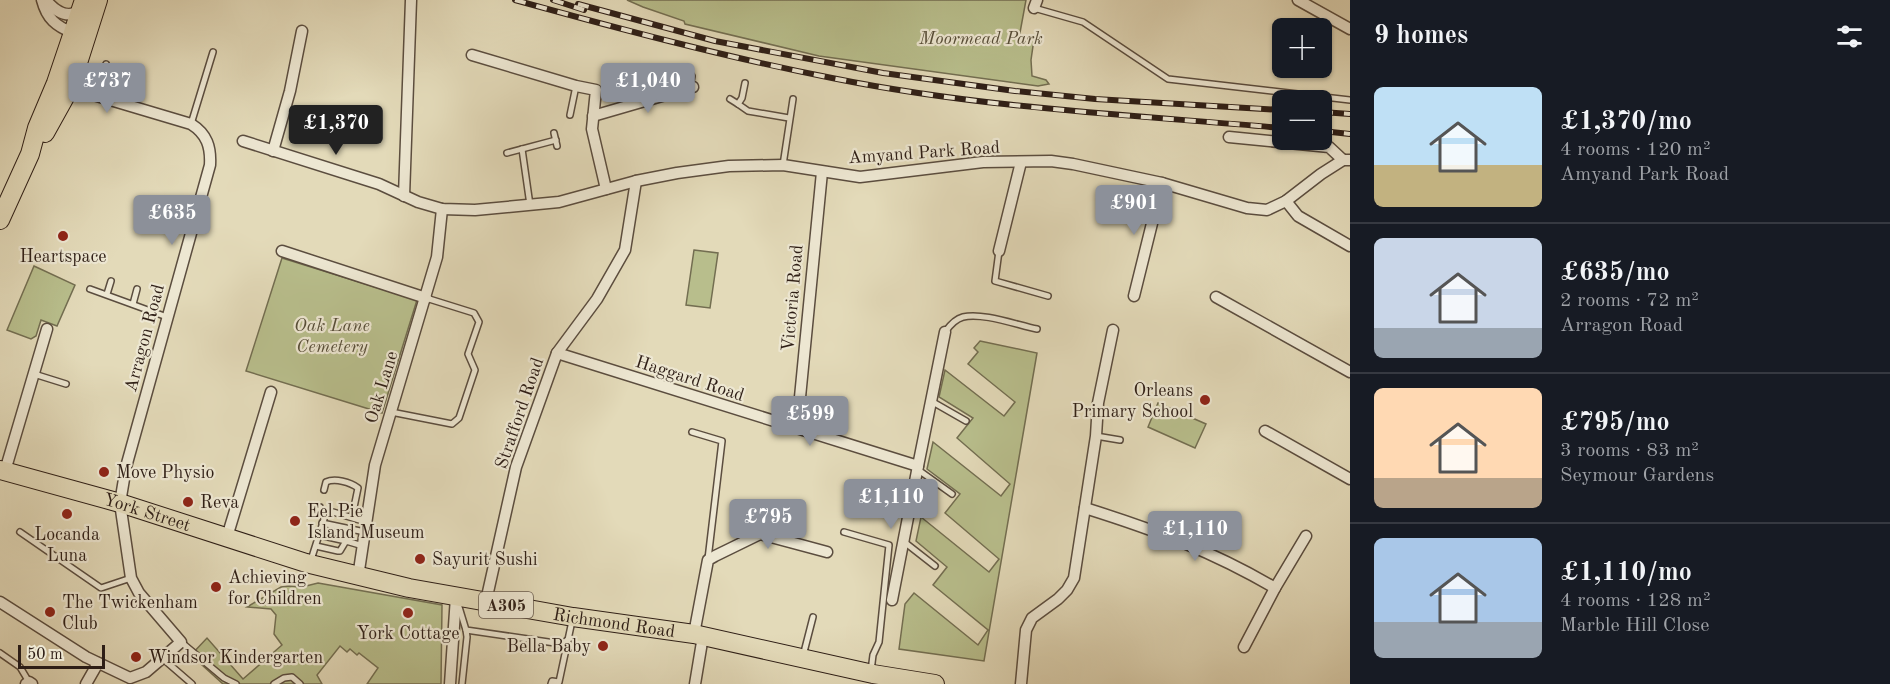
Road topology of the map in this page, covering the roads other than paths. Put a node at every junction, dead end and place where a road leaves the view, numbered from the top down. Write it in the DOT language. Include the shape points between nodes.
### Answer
graph roads {
  1 [pos="44,0"];
  2 [pos="98,0"];
  3 [pos="411,0"];
  4 [pos="1298,0"];
  5 [pos="1035,4"];
  6 [pos="83,5"];
  7 [pos="1350,29"];
  8 [pos="302,31"];
  9 [pos="80,36"];
  10 [pos="213,52"];
  11 [pos="472,55"];
  12 [pos="106,64"];
  13 [pos="687,69"];
  14 [pos="744,83"];
  15 [pos="63,85"];
  16 [pos="576,86"];
  17 [pos="691,88"];
  18 [pos="96,95"];
  19 [pos="730,99"];
  20 [pos="793,99"];
  21 [pos="1350,100"];
  22 [pos="738,104"];
  23 [pos="570,115"];
  24 [pos="594,116"];
  25 [pos="789,118"];
  26 [pos="191,124"];
  27 [pos="554,133"];
  28 [pos="1229,137"];
  29 [pos="243,141"];
  30 [pos="522,149"];
  31 [pos="273,151"];
  32 [pos="507,153"];
  33 [pos="1346,160"];
  34 [pos="1021,162"];
  35 [pos="783,165"];
  36 [pos="822,172"];
  37 [pos="636,182"];
  38 [pos="1162,183"];
  39 [pos="606,189"];
  40 [pos="404,196"];
  41 [pos="1286,201"];
  42 [pos="530,205"];
  43 [pos="442,209"];
  44 [pos="0,220"];
  45 [pos="1350,246"];
  46 [pos="282,251"];
  47 [pos="999,251"];
  48 [pos="111,281"];
  49 [pos="90,289"];
  50 [pos="138,289"];
  51 [pos="107,294"];
  52 [pos="1048,296"];
  53 [pos="1134,296"];
  54 [pos="1216,297"];
  55 [pos="426,298"];
  56 [pos="133,304"];
  57 [pos="167,317"];
  58 [pos="47,329"];
  59 [pos="1037,329"];
  60 [pos="1113,330"];
  61 [pos="945,332"];
  62 [pos="557,353"];
  63 [pos="1350,372"];
  64 [pos="34,374"];
  65 [pos="66,384"];
  66 [pos="271,392"];
  67 [pos="931,401"];
  68 [pos="391,412"];
  69 [pos="966,421"];
  70 [pos="796,428"];
  71 [pos="1265,431"];
  72 [pos="692,432"];
  73 [pos="1096,436"];
  74 [pos="1120,440"];
  75 [pos="918,467"];
  76 [pos="3,470"];
  77 [pos="1350,479"];
  78 [pos="324,490"];
  79 [pos="952,494"];
  80 [pos="120,503"];
  81 [pos="320,507"];
  82 [pos="768,507"];
  83 [pos="1085,508"];
  84 [pos="325,516"];
  85 [pos="352,517"];
  86 [pos="322,523"];
  87 [pos="366,527"];
  88 [pos="20,532"];
  89 [pos="844,532"];
  90 [pos="760,534"];
  91 [pos="319,535"];
  92 [pos="1306,536"];
  93 [pos="227,537"];
  94 [pos="903,541"];
  95 [pos="346,542"];
  96 [pos="316,546"];
  97 [pos="363,546"];
  98 [pos="827,552"];
  99 [pos="708,560"];
  100 [pos="302,562"];
  101 [pos="935,566"];
  102 [pos="358,577"];
  103 [pos="131,578"];
  104 [pos="1275,588"];
  105 [pos="456,597"];
  106 [pos="892,600"];
  107 [pos="486,601"];
  108 [pos="0,602"];
  109 [pos="573,616"];
  110 [pos="813,617"];
  111 [pos="466,630"];
  112 [pos="699,635"];
  113 [pos="570,638"];
  114 [pos="181,642"];
  115 [pos="1244,647"];
  116 [pos="0,653"];
  117 [pos="162,658"];
  118 [pos="803,658"];
  119 [pos="98,663"];
  120 [pos="872,677"];
  121 [pos="29,684"];
  122 [pos="86,684"];
  123 [pos="192,684"];
  124 [pos="236,684"];
  125 [pos="274,684"];
  126 [pos="300,684"];
  127 [pos="450,684"];
  128 [pos="462,684"];
  129 [pos="551,684"];
  130 [pos="695,684"];
  131 [pos="935,684"];
  132 [pos="1021,684"];
  1 -- 6 [label="street" via="67,15 76,13"];
  1 -- 9 [label="street" via="51,21"];
  2 -- 9 [label="main road"];
  3 -- 40 [label="street"];
  4 -- 7 [label="street"];
  5 -- 21 [label="lane" via="1083,22 1168,79"];
  6 -- 9 [label="main road"];
  8 -- 31 [label="street"];
  9 -- 15 [label="main road"];
  10 -- 26 [label="lane"];
  11 -- 16 [label="street"];
  12 -- 18 [label="lane"];
  13 -- 17 [label="lane" via="692,76"];
  14 -- 22 [label="lane"];
  15 -- 18 [label="street"];
  15 -- 44 [label="main road" via="44,134 30,154"];
  16 -- 23 [label="lane"];
  16 -- 24 [label="street" via="596,90"];
  17 -- 24 [label="street"];
  18 -- 26 [label="street"];
  19 -- 22 [label="lane"];
  20 -- 25 [label="lane"];
  22 -- 25 [label="lane" via="747,111"];
  24 -- 39 [label="street" via="592,129"];
  25 -- 35 [label="lane"];
  26 -- 57 [label="street, Arragon Road" via="209,143 210,165"];
  27 -- 30 [label="lane" via="557,143"];
  28 -- 33 [label="street" via="1329,147"];
  29 -- 31 [label="street, Amyand Park Road"];
  30 -- 32 [label="lane"];
  30 -- 42 [label="lane"];
  31 -- 40 [label="street, Amyand Park Road" via="379,184"];
  33 -- 41 [label="street, Amyand Park Road"];
  34 -- 36 [label="street, Amyand Park Road" via="983,162 860,177"];
  34 -- 38 [label="street, Amyand Park Road" via="1073,164"];
  34 -- 47 [label="street"];
  35 -- 36 [label="street, Amyand Park Road"];
  35 -- 37 [label="street, Amyand Park Road" via="729,166"];
  36 -- 70 [label="street, Victoria Road"];
  37 -- 39 [label="street, Amyand Park Road"];
  37 -- 62 [label="street, Strafford Road" via="626,250 597,299"];
  38 -- 41 [label="street, Amyand Park Road" via="1256,210 1267,210"];
  38 -- 53 [label="street"];
  39 -- 42 [label="street, Amyand Park Road" via="559,202"];
  40 -- 43 [label="street, Amyand Park Road"];
  41 -- 45 [label="street" via="1298,216"];
  42 -- 43 [label="street, Amyand Park Road"];
  43 -- 55 [label="street, Oak Lane" via="437,256"];
  46 -- 55 [label="street"];
  47 -- 52 [label="lane" via="992,280"];
  48 -- 51 [label="lane"];
  49 -- 51 [label="lane"];
  50 -- 56 [label="lane"];
  51 -- 56 [label="lane"];
  54 -- 63 [label="street"];
  55 -- 68 [label="street, Oak Lane"];
  55 -- 68 [label="lane" via="474,313 479,322 468,354 475,370 459,418 452,424"];
  56 -- 57 [label="lane"];
  57 -- 80 [label="street, Arragon Road" via="126,467"];
  58 -- 64 [label="street"];
  59 -- 61 [label="lane" via="975,316 961,317"];
  60 -- 73 [label="street" via="1098,403"];
  61 -- 67 [label="street"];
  62 -- 70 [label="street, Haggard Road"];
  62 -- 107 [label="street, Strafford Road" via="516,467"];
  64 -- 65 [label="lane"];
  64 -- 76 [label="street"];
  66 -- 93 [label="street"];
  67 -- 69 [label="lane"];
  67 -- 75 [label="street"];
  68 -- 87 [label="street, Oak Lane" via="375,465"];
  70 -- 75 [label="street, Haggard Road"];
  71 -- 77 [label="street"];
  72 -- 99 [label="lane" via="722,441"];
  73 -- 74 [label="lane"];
  73 -- 83 [label="street"];
  75 -- 79 [label="lane"];
  75 -- 94 [label="street"];
  76 -- 80 [label="main road, York Street / A305"];
  78 -- 85 [label="lane" via="329,480 355,485 358,488"];
  80 -- 93 [label="main road, York Street / A305"];
  80 -- 103 [label="street, Arragon Road"];
  81 -- 84 [label="lane"];
  82 -- 90 [label="street"];
  83 -- 104 [label="street" via="1172,537"];
  83 -- 132 [label="street" via="1074,578 1058,599 1032,618 1026,630"];
  84 -- 85 [label="lane" via="333,512"];
  84 -- 86 [label="lane"];
  85 -- 87 [label="lane"];
  86 -- 87 [label="lane"];
  86 -- 91 [label="lane"];
  87 -- 97 [label="street, Oak Lane"];
  88 -- 103 [label="lane" via="101,588"];
  89 -- 120 [label="lane" via="889,545"];
  90 -- 98 [label="street"];
  90 -- 99 [label="street"];
  91 -- 95 [label="lane"];
  91 -- 96 [label="lane"];
  92 -- 104 [label="street"];
  93 -- 100 [label="main road, York Street / A305"];
  94 -- 101 [label="lane"];
  94 -- 106 [label="street"];
  95 -- 96 [label="lane" via="340,551"];
  95 -- 97 [label="lane"];
  96 -- 100 [label="lane"];
  97 -- 102 [label="street, Oak Lane"];
  99 -- 112 [label="street"];
  100 -- 102 [label="main road, Richmond Road / A305"];
  102 -- 105 [label="main road, Richmond Road / A305"];
  103 -- 114 [label="street, Arragon Road"];
  104 -- 115 [label="street"];
  105 -- 107 [label="main road, Richmond Road / A305"];
  105 -- 111 [label="lane"];
  105 -- 127 [label="street"];
  107 -- 109 [label="main road, Richmond Road / A305"];
  108 -- 119 [label="street"];
  109 -- 112 [label="main road, Richmond Road / A305"];
  109 -- 113 [label="lane"];
  110 -- 118 [label="lane"];
  111 -- 113 [label="lane" via="562,644"];
  111 -- 128 [label="lane"];
  112 -- 118 [label="main road, Richmond Road / A305"];
  112 -- 130 [label="street"];
  113 -- 129 [label="lane" via="559,682"];
  114 -- 117 [label="street"];
  114 -- 124 [label="lane"];
  116 -- 121 [label="lane" via="20,667"];
  117 -- 119 [label="street" via="146,672 129,678"];
  117 -- 123 [label="lane"];
  118 -- 120 [label="main road, Richmond Road / A305"];
  119 -- 122 [label="street"];
  120 -- 131 [label="main road, Richmond Road / A305"];
  125 -- 126 [label="lane" via="292,677"];
}
